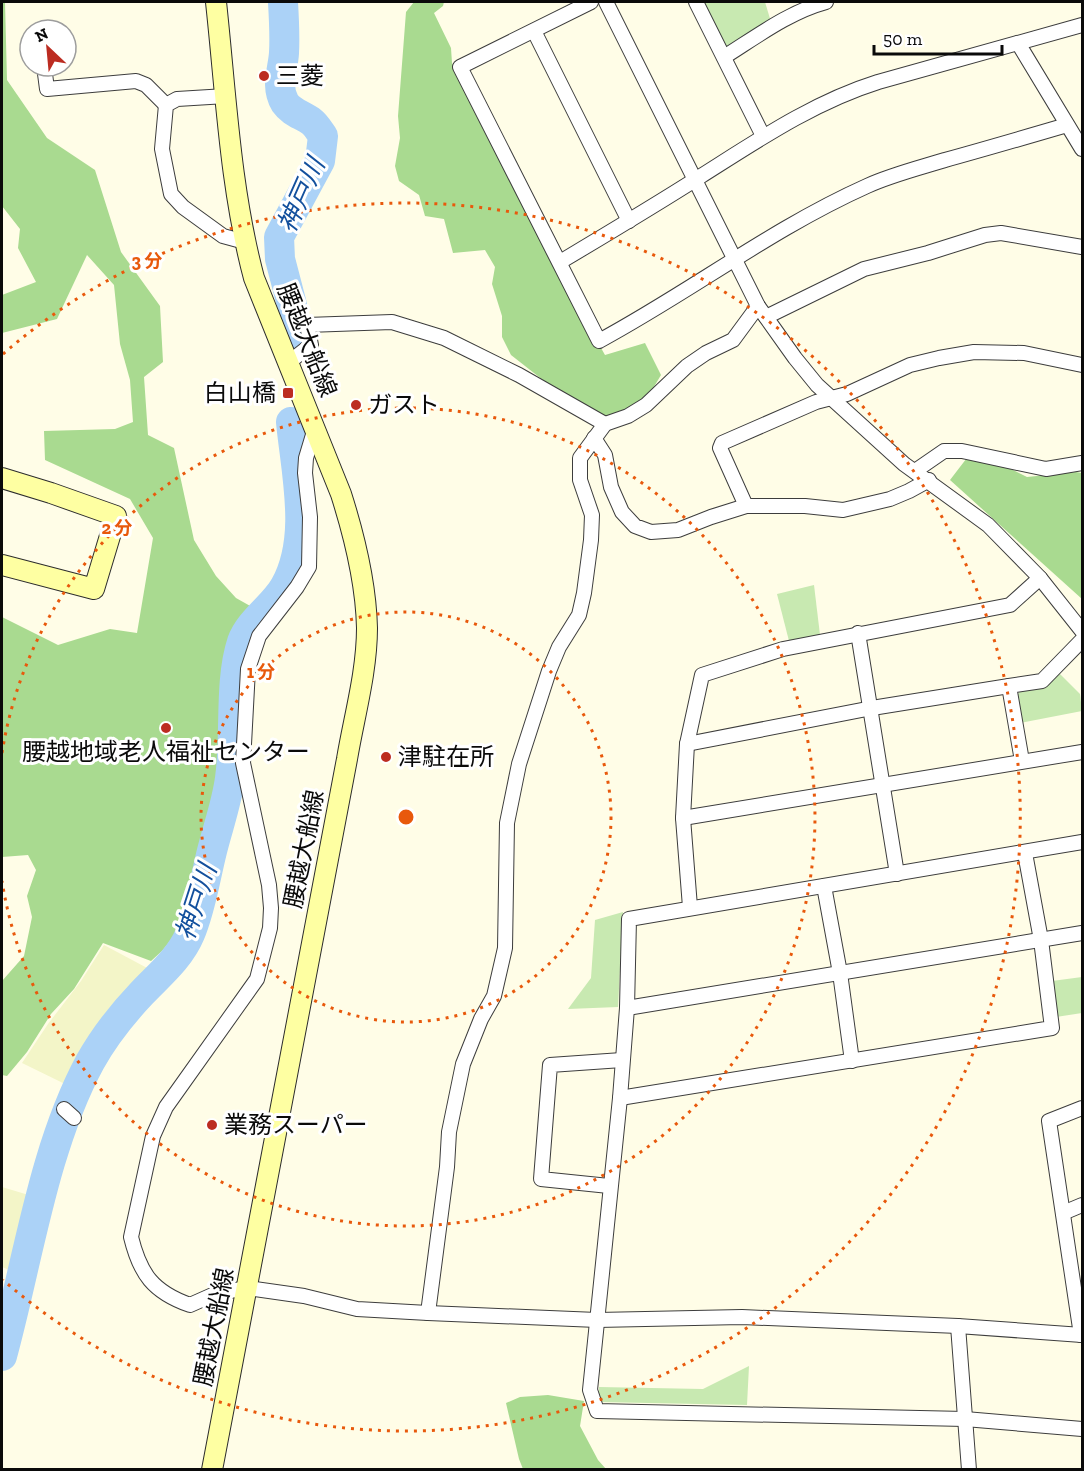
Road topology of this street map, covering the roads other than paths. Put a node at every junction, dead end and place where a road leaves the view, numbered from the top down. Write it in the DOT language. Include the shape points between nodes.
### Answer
graph roads {
  1 [pos="216,2"];
  2 [pos="591,2"];
  3 [pos="606,2"];
  4 [pos="696,2"];
  5 [pos="818,3"];
  6 [pos="1083,25"];
  7 [pos="534,31"];
  8 [pos="1018,43"];
  9 [pos="724,57"];
  10 [pos="46,78"];
  11 [pos="226,96"];
  12 [pos="166,105"];
  13 [pos="1067,125"];
  14 [pos="763,136"];
  15 [pos="1083,148"];
  16 [pos="696,179"];
  17 [pos="629,221"];
  18 [pos="245,242"];
  19 [pos="1083,247"];
  20 [pos="735,260"];
  21 [pos="560,262"];
  22 [pos="762,311"];
  23 [pos="288,363"];
  24 [pos="1083,364"];
  25 [pos="832,398"];
  26 [pos="605,424"];
  27 [pos="315,428"];
  28 [pos="594,438"];
  29 [pos="1083,463"];
  30 [pos="915,471"];
  31 [pos="2,478"];
  32 [pos="929,480"];
  33 [pos="746,506"];
  34 [pos="2,565"];
  35 [pos="1040,578"];
  36 [pos="1083,631"];
  37 [pos="858,633"];
  38 [pos="1083,640"];
  39 [pos="1009,686"];
  40 [pos="872,708"];
  41 [pos="687,744"];
  42 [pos="1083,752"];
  43 [pos="1022,761"];
  44 [pos="884,785"];
  45 [pos="683,818"];
  46 [pos="1083,842"];
  47 [pos="1026,853"];
  48 [pos="897,874"];
  49 [pos="824,886"];
  50 [pos="690,908"];
  51 [pos="1083,933"];
  52 [pos="1041,940"];
  53 [pos="840,973"];
  54 [pos="627,1008"];
  55 [pos="622,1060"];
  56 [pos="852,1061"];
  57 [pos="620,1098"];
  58 [pos="1083,1108"];
  59 [pos="609,1186"];
  60 [pos="1083,1205"];
  61 [pos="1063,1213"];
  62 [pos="248,1287"];
  63 [pos="1079,1291"];
  64 [pos="428,1313"];
  65 [pos="597,1320"];
  66 [pos="957,1326"];
  67 [pos="1082,1335"];
  68 [pos="965,1419"];
  69 [pos="1083,1429"];
  70 [pos="212,1470"];
  71 [pos="969,1470"];
  1 -- 11 [label="main road, 腰越大船線"];
  2 -- 7 [label="street"];
  3 -- 16 [label="street"];
  4 -- 9 [label="street"];
  5 -- 9 [label="street"];
  6 -- 8 [label="street"];
  7 -- 17 [label="street"];
  7 -- 21 [label="street" via="460,67"];
  8 -- 13 [label="street"];
  8 -- 14 [label="street" via="854,90"];
  9 -- 14 [label="street"];
  10 -- 12 [label="street" via="47,90 136,81"];
  11 -- 12 [label="street" via="177,99"];
  11 -- 18 [label="main road, 腰越大船線"];
  12 -- 18 [label="street" via="162,149 171,194 223,236"];
  13 -- 15 [label="street"];
  13 -- 20 [label="street" via="870,184"];
  14 -- 16 [label="street"];
  16 -- 17 [label="street"];
  16 -- 20 [label="street"];
  17 -- 21 [label="street"];
  18 -- 23 [label="main road, 腰越大船線" via="254,278"];
  19 -- 22 [label="street" via="1001,233 985,235 864,269"];
  20 -- 21 [label="street" via="599,341"];
  20 -- 22 [label="street"];
  22 -- 25 [label="street" via="795,358"];
  22 -- 26 [label="street" via="733,340 687,366 646,405"];
  23 -- 26 [label="street" via="311,345 307,325 392,322 444,338"];
  23 -- 27 [label="main road, 腰越大船線"];
  24 -- 25 [label="street" via="1024,353 974,352 910,365"];
  25 -- 30 [label="street"];
  25 -- 33 [label="street" via="722,443 720,448"];
  26 -- 28 [label="street"];
  27 -- 62 [label="main road, 腰越大船線" via="352,530 363,574 367,629 347,759"];
  27 -- 62 [label="street" via="305,473 310,517 309,567 260,636 248,669 243,764 269,885 270,928 257,979 165,1107 153,1136 131,1237 148,1278 169,1298 190,1305 217,1293"];
  28 -- 33 [label="street" via="605,455 611,487 622,512 642,530 678,530"];
  28 -- 64 [label="street" via="580,459 579,468 592,515 584,593 579,615 549,671 519,764 507,823 505,948 494,996 463,1064 449,1132"];
  29 -- 30 [label="street" via="1046,469 962,451 944,451"];
  30 -- 32 [label="street"];
  31 -- 34 [label="main road" via="116,516 94,589"];
  32 -- 33 [label="street" via="890,499 843,510"];
  32 -- 35 [label="street" via="988,525"];
  35 -- 36 [label="street"];
  35 -- 37 [label="street" via="1010,605"];
  37 -- 40 [label="street"];
  37 -- 41 [label="street" via="783,649 702,675"];
  38 -- 39 [label="street" via="1042,681"];
  39 -- 40 [label="street"];
  39 -- 43 [label="street"];
  40 -- 41 [label="street"];
  40 -- 44 [label="street"];
  41 -- 45 [label="street"];
  42 -- 43 [label="street"];
  43 -- 44 [label="street"];
  44 -- 45 [label="street"];
  44 -- 48 [label="street"];
  45 -- 50 [label="street"];
  46 -- 47 [label="street"];
  47 -- 48 [label="street"];
  47 -- 52 [label="street"];
  48 -- 49 [label="street"];
  49 -- 50 [label="street"];
  49 -- 53 [label="street"];
  50 -- 54 [label="street" via="629,919"];
  51 -- 52 [label="street"];
  52 -- 53 [label="street"];
  52 -- 56 [label="street" via="1052,1028"];
  53 -- 54 [label="street"];
  53 -- 56 [label="street"];
  54 -- 55 [label="street"];
  55 -- 57 [label="street"];
  55 -- 59 [label="street" via="550,1065 541,1179"];
  56 -- 57 [label="street"];
  57 -- 59 [label="street"];
  58 -- 61 [label="street" via="1049,1120"];
  59 -- 65 [label="street"];
  60 -- 61 [label="street"];
  61 -- 63 [label="street"];
  62 -- 64 [label="street" via="357,1309"];
  62 -- 70 [label="main road, 腰越大船線"];
  63 -- 67 [label="street"];
  64 -- 65 [label="street"];
  65 -- 66 [label="street" via="742,1317"];
  65 -- 68 [label="street" via="590,1390 597,1411"];
  66 -- 67 [label="street"];
  66 -- 68 [label="street"];
  68 -- 69 [label="street"];
  68 -- 71 [label="street"];
}
